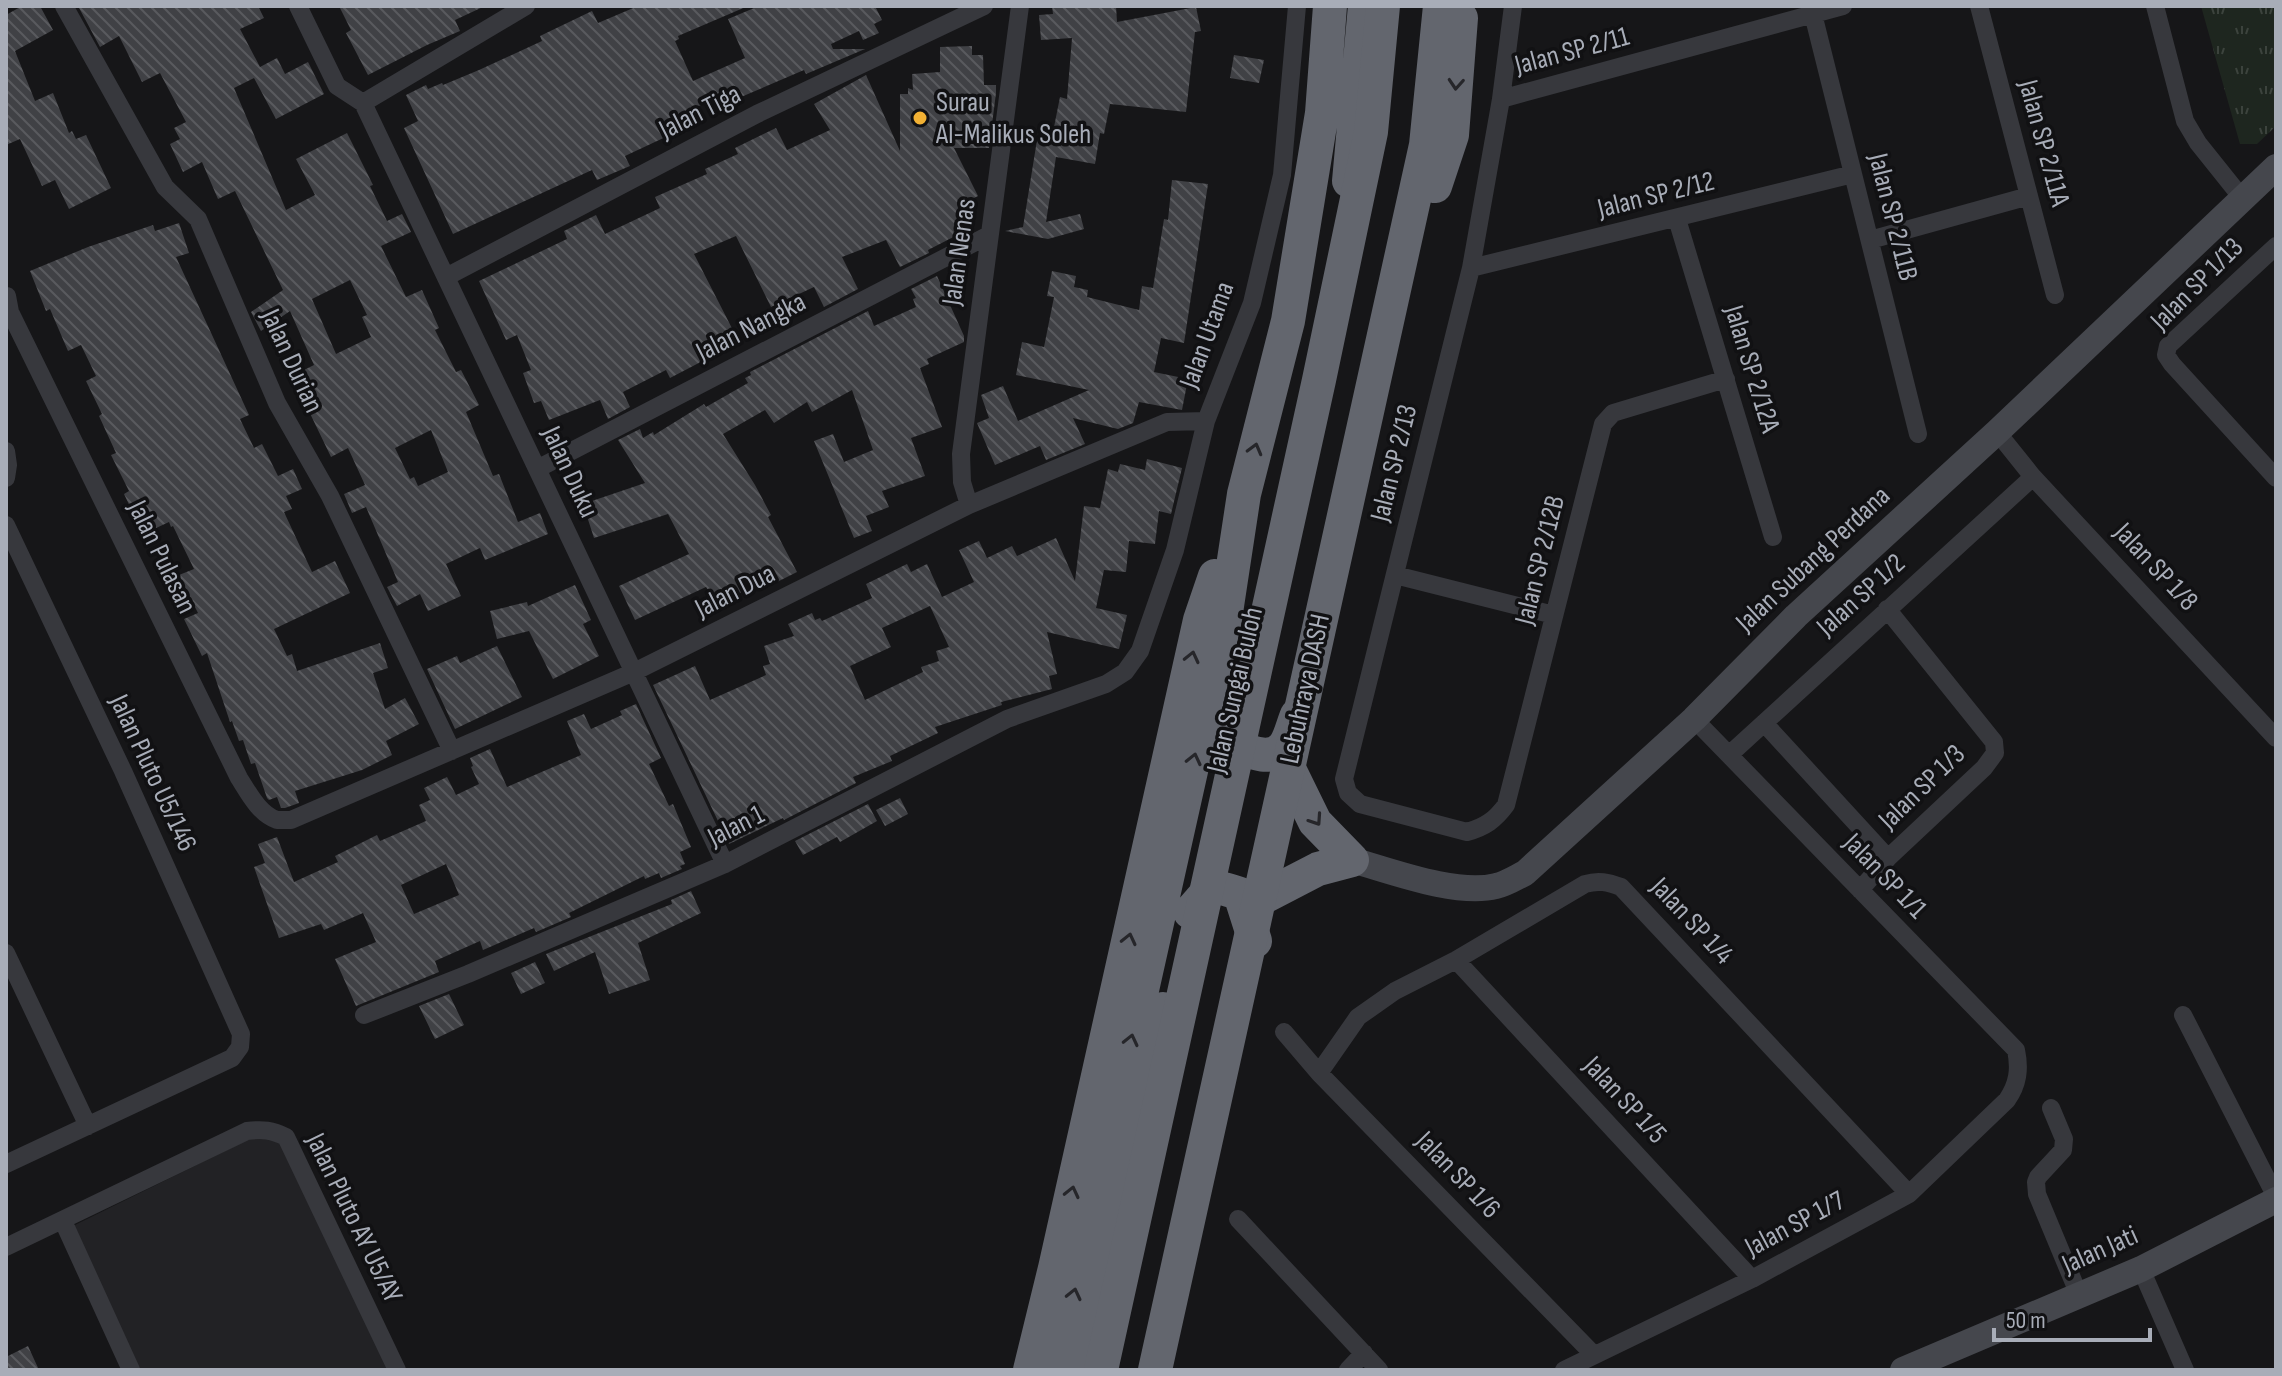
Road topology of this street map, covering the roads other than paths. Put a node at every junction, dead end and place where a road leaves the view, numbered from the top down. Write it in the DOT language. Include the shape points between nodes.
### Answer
graph roads {
  1 [pos="64,6"];
  2 [pos="298,6"];
  3 [pos="984,6"];
  4 [pos="1020,6"];
  5 [pos="1297,6"];
  6 [pos="1330,6"];
  7 [pos="1365,6"];
  8 [pos="1383,6"];
  9 [pos="1439,6"];
  10 [pos="1462,6"];
  11 [pos="1513,6"];
  12 [pos="1843,6"];
  13 [pos="1979,6"];
  14 [pos="2155,6"];
  15 [pos="516,8"];
  16 [pos="1813,14"];
  17 [pos="1501,99"];
  18 [pos="363,103"];
  19 [pos="2276,167"];
  20 [pos="1853,174"];
  21 [pos="2029,196"];
  22 [pos="2242,198"];
  23 [pos="1677,219"];
  24 [pos="989,235"];
  25 [pos="1870,240"];
  26 [pos="2274,251"];
  27 [pos="1471,268"];
  28 [pos="446,277"];
  29 [pos="2055,295"];
  30 [pos="7,296"];
  31 [pos="1381,346"];
  32 [pos="1726,379"];
  33 [pos="1206,421"];
  34 [pos="1997,432"];
  35 [pos="1918,434"];
  36 [pos="6,451"];
  37 [pos="537,469"];
  38 [pos="2033,477"];
  39 [pos="6,478"];
  40 [pos="2276,478"];
  41 [pos="1244,494"];
  42 [pos="969,505"];
  43 [pos="6,525"];
  44 [pos="1773,537"];
  45 [pos="1395,575"];
  46 [pos="1887,609"];
  47 [pos="1554,615"];
  48 [pos="634,672"];
  49 [pos="1125,672"];
  50 [pos="1313,673"];
  51 [pos="1694,719"];
  52 [pos="1764,723"];
  53 [pos="1227,727"];
  54 [pos="2276,738"];
  55 [pos="452,751"];
  56 [pos="1729,755"];
  57 [pos="1291,773"];
  58 [pos="291,820"];
  59 [pos="1480,829"];
  60 [pos="1888,858"];
  61 [pos="1352,860"];
  62 [pos="725,864"];
  63 [pos="1860,890"];
  64 [pos="1266,896"];
  65 [pos="1184,918"];
  66 [pos="1257,948"];
  67 [pos="6,953"];
  68 [pos="1456,960"];
  69 [pos="364,1015"];
  70 [pos="2183,1015"];
  71 [pos="1284,1032"];
  72 [pos="1319,1073"];
  73 [pos="2017,1079"];
  74 [pos="2051,1108"];
  75 [pos="88,1126"];
  76 [pos="6,1164"];
  77 [pos="1909,1194"];
  78 [pos="2276,1198"];
  79 [pos="1238,1219"];
  80 [pos="63,1221"];
  81 [pos="6,1247"];
  82 [pos="2141,1269"];
  83 [pos="1752,1279"];
  84 [pos="2079,1295"];
  85 [pos="1364,1353"];
  86 [pos="1594,1355"];
  87 [pos="1938,1363"];
  88 [pos="131,1370"];
  89 [pos="397,1370"];
  90 [pos="1030,1370"];
  91 [pos="1057,1370"];
  92 [pos="1082,1370"];
  93 [pos="1101,1370"];
  94 [pos="1155,1370"];
  95 [pos="1163,1370"];
  96 [pos="1348,1370"];
  97 [pos="1379,1370"];
  98 [pos="1564,1370"];
  99 [pos="1903,1370"];
  100 [pos="2185,1370"];
  1 -- 55 [label="street, Jalan Durian" via="165,187 198,219 277,403 330,496"];
  2 -- 18 [label="street" via="337,86"];
  3 -- 28 [label="street, Jalan Tiga" via="757,114"];
  4 -- 24 [label="street, Jalan Nenas"];
  5 -- 33 [label="street, Jalan Utama" via="1282,175 1252,303"];
  41 -- 6 [label="highway, one-way" via="1288,321 1322,113"];
  7 -- 53 [label="highway, Jalan Sungai Buloh" via="1348,186"];
  8 -- 93 [label="highway, Lebuhraya DASH, bridge" via="1371,132"];
  9 -- 31 [label="highway, Lebuhraya DASH, bridge" via="1426,145"];
  9 -- 50 [label="highway" via="1425,156"];
  10 -- 31 [label="highway, one-way, bridge" via="1452,135"];
  11 -- 17 [label="street, Jalan SP 2/13"];
  12 -- 16 [label="street, Jalan SP 2/11"];
  13 -- 21 [label="street, Jalan SP 2/11A"];
  14 -- 22 [label="street" via="2185,121"];
  15 -- 18 [label="street"];
  16 -- 17 [label="street, Jalan SP 2/11"];
  16 -- 20 [label="street, Jalan SP 2/11B"];
  17 -- 27 [label="street, Jalan SP 2/13"];
  18 -- 28 [label="street, Jalan Duku"];
  19 -- 22 [label="street, Jalan Subang Perdana"];
  20 -- 23 [label="street, Jalan SP 2/12"];
  20 -- 25 [label="street, Jalan SP 2/11B"];
  21 -- 25 [label="street"];
  21 -- 29 [label="street, Jalan SP 2/11A"];
  22 -- 34 [label="street, Jalan Subang Perdana"];
  23 -- 27 [label="street, Jalan SP 2/12"];
  23 -- 32 [label="street, Jalan SP 2/12A"];
  24 -- 37 [label="street, Jalan Nangka"];
  24 -- 42 [label="street, Jalan Nenas" via="961,454"];
  25 -- 35 [label="street, Jalan SP 2/11B"];
  26 -- 40 [label="street, Jalan SP 1/13" via="2168,346 2166,355"];
  27 -- 45 [label="street, Jalan SP 2/13"];
  28 -- 37 [label="street, Jalan Duku"];
  30 -- 58 [label="street, Jalan Pulasan" via="10,312 239,778 262,810 277,820"];
  31 -- 94 [label="highway, Lebuhraya DASH, bridge"];
  32 -- 44 [label="street, Jalan SP 2/12A"];
  32 -- 47 [label="street, Jalan SP 2/12B" via="1607,417"];
  33 -- 42 [label="street, Jalan Dua" via="1167,422"];
  33 -- 49 [label="street, Jalan Utama" via="1175,550 1140,651"];
  34 -- 38 [label="street, Jalan SP 1/8"];
  34 -- 51 [label="street, Jalan Subang Perdana" via="1796,616"];
  36 -- 39 [label="street"];
  37 -- 48 [label="street, Jalan Duku"];
  38 -- 46 [label="street, Jalan SP 1/2"];
  38 -- 54 [label="street, Jalan SP 1/8"];
  90 -- 41 [label="highway, one-way" via="1200,620"];
  91 -- 41 [label="highway, one-way" via="1225,619"];
  42 -- 48 [label="street, Jalan Dua"];
  43 -- 75 [label="street, Jalan Pluto U5/146" via="241,1034 232,1058"];
  45 -- 47 [label="street"];
  45 -- 59 [label="street, Jalan SP 2/13" via="1344,779 1348,793 1360,804 1467,832"];
  46 -- 52 [label="street, Jalan SP 1/2"];
  46 -- 60 [label="street, Jalan SP 1/3" via="1994,742 1995,753"];
  47 -- 59 [label="street, Jalan SP 2/12B" via="1506,805"];
  48 -- 55 [label="street, Jalan Dua"];
  48 -- 62 [label="street, Jalan Duku"];
  49 -- 62 [label="street, Jalan 1" via="1106,684 1007,719"];
  50 -- 53 [label="highway" via="1283,748 1270,755 1251,753 1233,745"];
  50 -- 57 [label="highway"];
  51 -- 56 [label="street, Jalan SP 1/1"];
  51 -- 61 [label="street, Jalan Subang Perdana" via="1556,846 1509,882 1479,889 1452,886"];
  52 -- 56 [label="street, Jalan SP 1/2"];
  52 -- 60 [label="street"];
  53 -- 65 [label="highway, Jalan Sungai Buloh"];
  55 -- 58 [label="street, Jalan Dua"];
  56 -- 63 [label="street, Jalan SP 1/1"];
  57 -- 61 [label="highway, one-way" via="1315,822"];
  57 -- 64 [label="highway"];
  60 -- 63 [label="street, Jalan SP 1/3"];
  61 -- 64 [label="highway" via="1318,869"];
  62 -- 69 [label="street, Jalan 1"];
  63 -- 73 [label="street, Jalan SP 1/1" via="2016,1050"];
  64 -- 66 [label="highway"];
  65 -- 66 [label="highway" via="1212,888 1240,894"];
  65 -- 92 [label="highway, Jalan Sungai Buloh"];
  66 -- 95 [label="highway" via="1236,1072"];
  67 -- 75 [label="street"];
  68 -- 72 [label="street, Jalan SP 1/4" via="1358,1017"];
  68 -- 77 [label="street, Jalan SP 1/4" via="1585,884 1607,881 1621,887"];
  68 -- 83 [label="street, Jalan SP 1/5"];
  70 -- 78 [label="street"];
  71 -- 72 [label="street, Jalan SP 1/6"];
  72 -- 86 [label="street, Jalan SP 1/6"];
  73 -- 77 [label="street, Jalan SP 1/7" via="2007,1100"];
  74 -- 84 [label="street" via="2063,1150 2038,1177 2037,1194"];
  75 -- 76 [label="street"];
  77 -- 83 [label="street, Jalan SP 1/7"];
  78 -- 82 [label="street, Jalan Jati"];
  79 -- 85 [label="street"];
  80 -- 81 [label="street, Jalan Pluto AY U5/AY"];
  80 -- 88 [label="street"];
  80 -- 89 [label="street, Jalan Pluto AY U5/AY" via="247,1131 271,1130 286,1137"];
  82 -- 84 [label="street, Jalan Jati"];
  82 -- 100 [label="street"];
  83 -- 86 [label="street, Jalan SP 1/7"];
  84 -- 87 [label="street, Jalan Jati"];
  85 -- 96 [label="street"];
  85 -- 97 [label="street"];
  86 -- 98 [label="street, Jalan SP 1/7"];
  87 -- 99 [label="street, Jalan Jati"];
}
